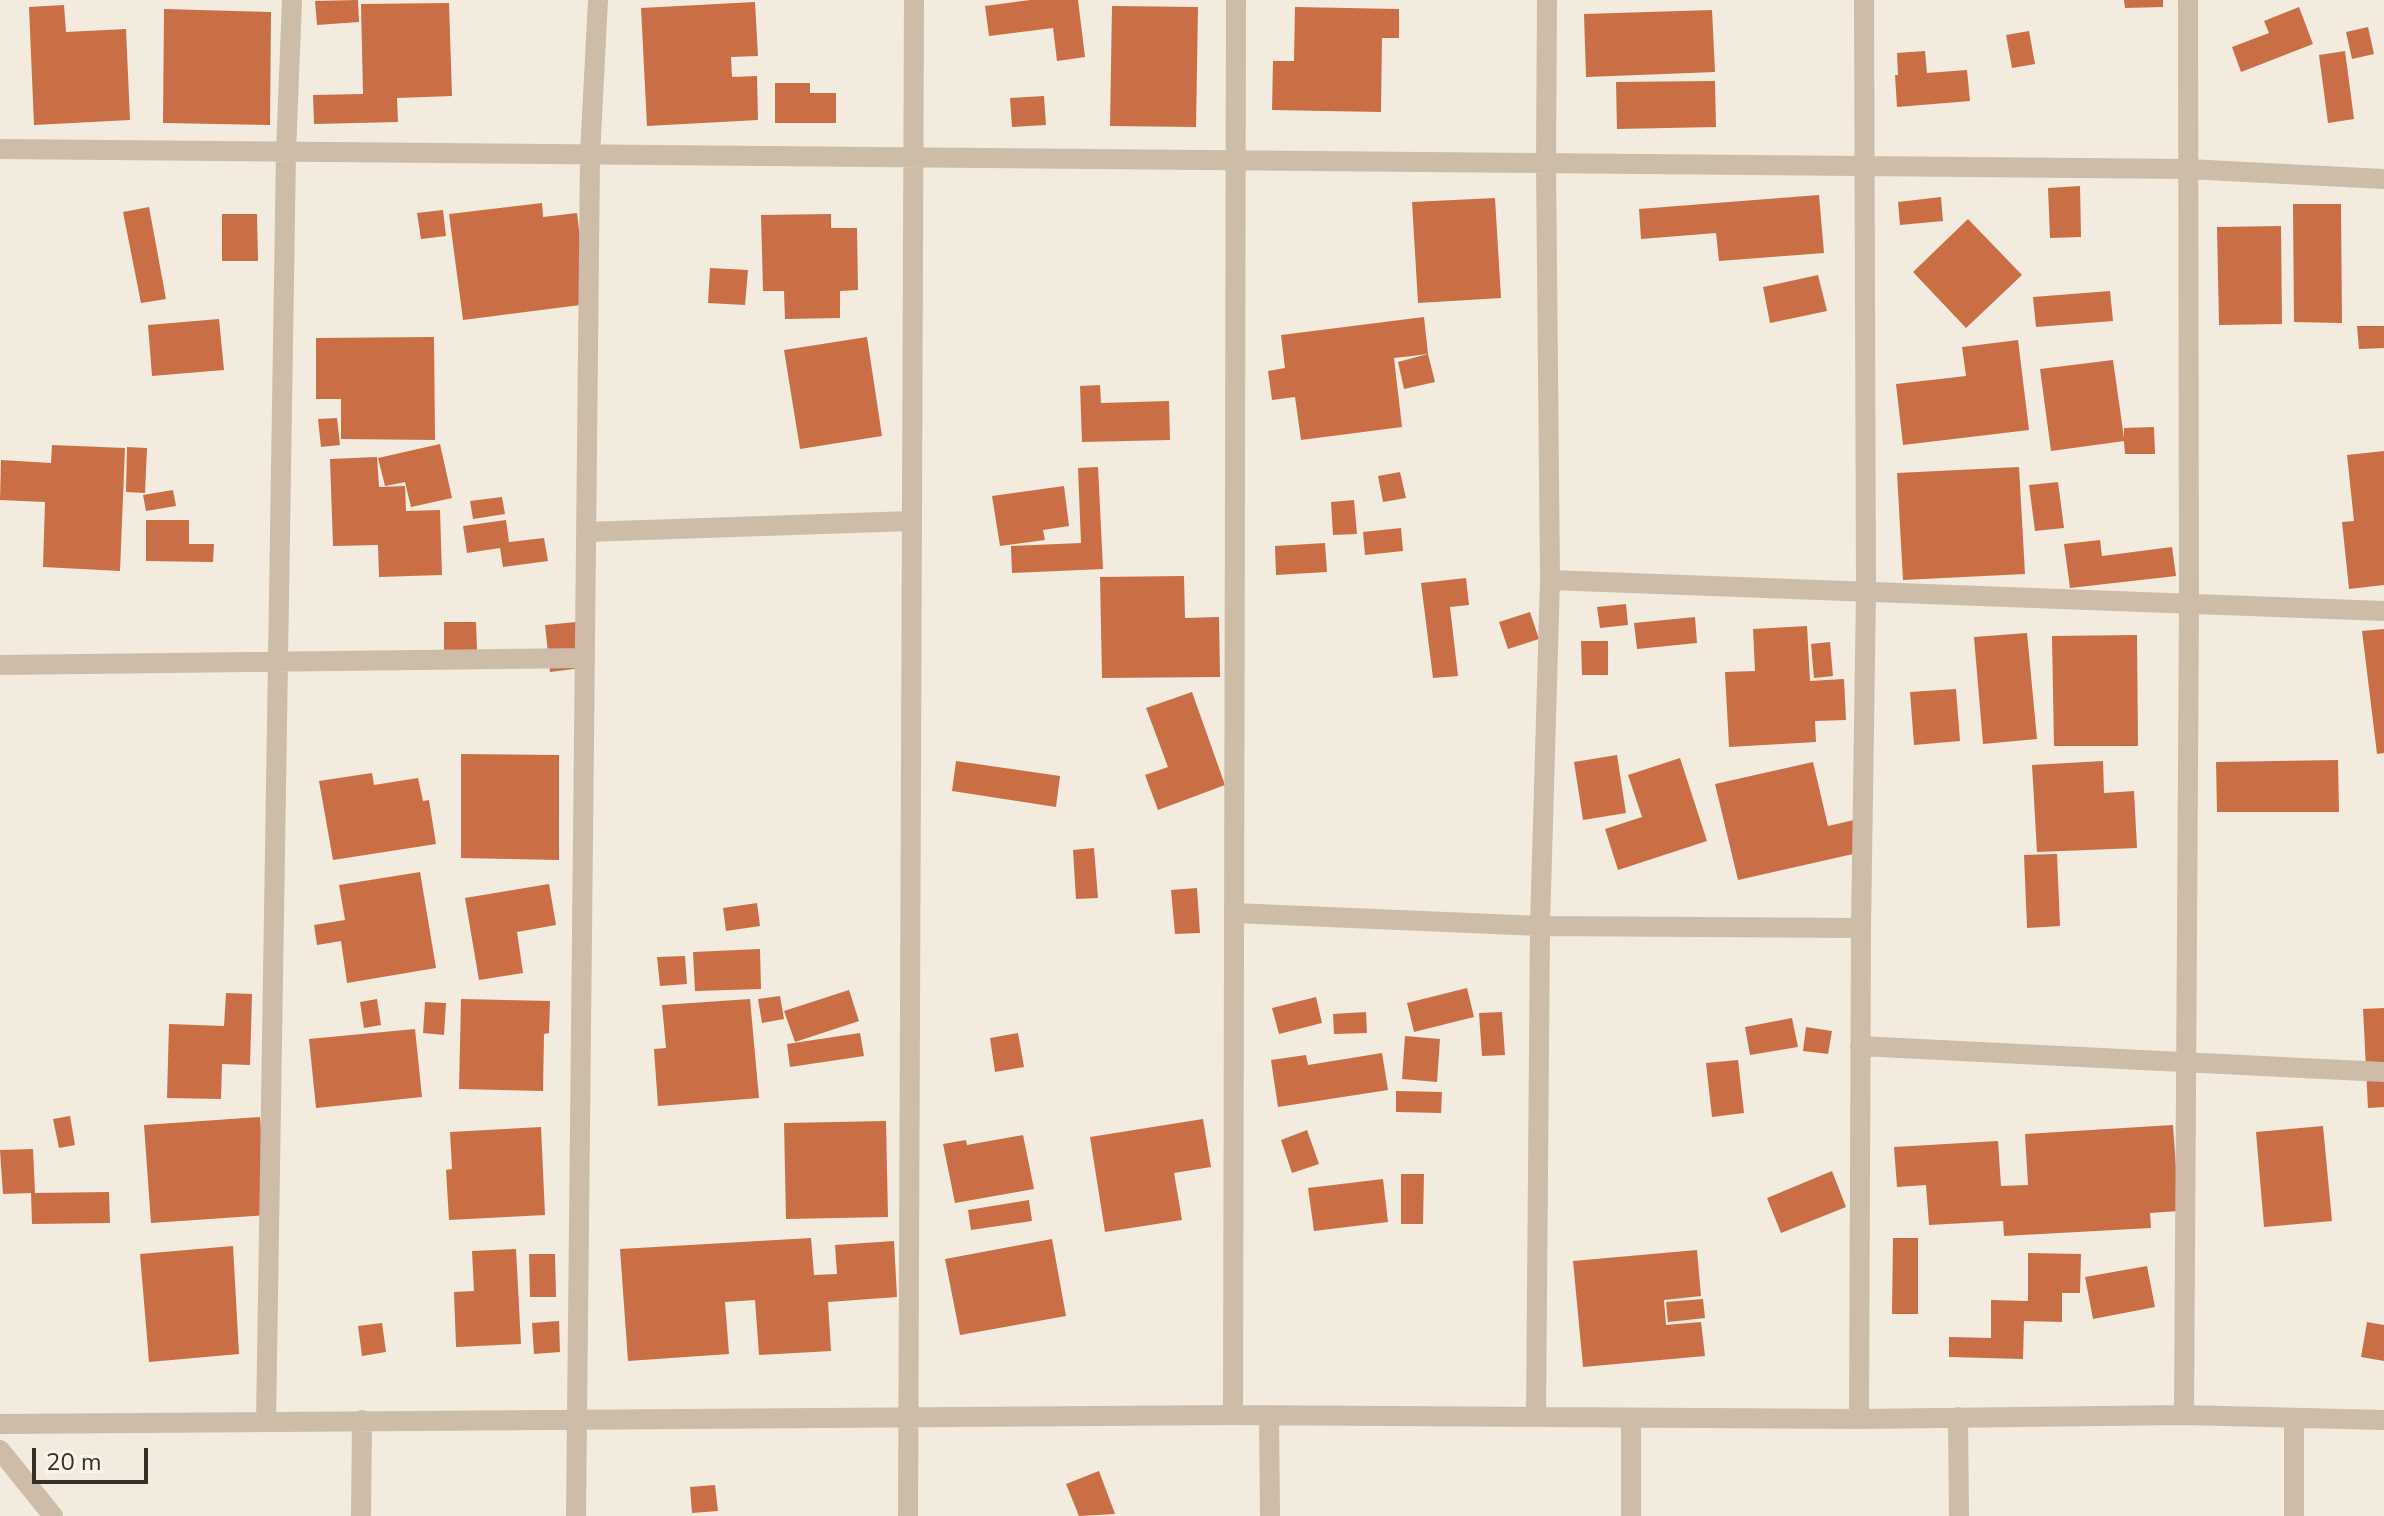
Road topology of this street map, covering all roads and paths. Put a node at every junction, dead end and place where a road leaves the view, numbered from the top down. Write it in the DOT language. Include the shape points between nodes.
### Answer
graph roads {
  1 [pos="292,0"];
  2 [pos="598,0"];
  3 [pos="914,0"];
  4 [pos="1236,0"];
  5 [pos="1547,0"];
  6 [pos="1864,0"];
  7 [pos="2188,0"];
  8 [pos="0,149"];
  9 [pos="286,152"];
  10 [pos="590,155"];
  11 [pos="913,158"];
  12 [pos="1236,161"];
  13 [pos="1546,164"];
  14 [pos="1864,167"];
  15 [pos="2188,169"];
  16 [pos="2384,179"];
  17 [pos="911,521"];
  18 [pos="586,532"];
  19 [pos="1550,580"];
  20 [pos="1866,592"];
  21 [pos="2189,604"];
  22 [pos="2384,611"];
  23 [pos="585,658"];
  24 [pos="278,661"];
  25 [pos="0,665"];
  26 [pos="1234,913"];
  27 [pos="1540,926"];
  28 [pos="1861,928"];
  29 [pos="1860,1046"];
  30 [pos="2185,1061"];
  31 [pos="2384,1072"];
  32 [pos="1233,1415"];
  33 [pos="1269,1415"];
  34 [pos="2184,1415"];
  35 [pos="906,1417"];
  36 [pos="1536,1417"];
  37 [pos="1958,1417"];
  38 [pos="1631,1418"];
  39 [pos="577,1419"];
  40 [pos="1859,1419"];
  41 [pos="2294,1419"];
  42 [pos="362,1420"];
  43 [pos="2384,1420"];
  44 [pos="266,1421"];
  45 [pos="0,1424"];
  46 [pos="0,1450"];
  47 [pos="53,1516"];
  48 [pos="361,1516"];
  49 [pos="576,1516"];
  50 [pos="908,1516"];
  51 [pos="1270,1516"];
  52 [pos="1631,1516"];
  53 [pos="1959,1516"];
  54 [pos="2294,1516"];
  1 -- 9 [label="street"];
  2 -- 10 [label="street"];
  3 -- 11 [label="street"];
  4 -- 12 [label="street"];
  5 -- 13 [label="street"];
  6 -- 14 [label="street"];
  7 -- 15 [label="street"];
  8 -- 9 [label="street"];
  9 -- 10 [label="street"];
  9 -- 24 [label="street"];
  10 -- 11 [label="street"];
  10 -- 18 [label="street"];
  11 -- 12 [label="street"];
  11 -- 17 [label="street"];
  12 -- 13 [label="street"];
  12 -- 26 [label="street"];
  13 -- 14 [label="street"];
  13 -- 19 [label="street"];
  14 -- 15 [label="street"];
  14 -- 20 [label="street"];
  15 -- 16 [label="street"];
  15 -- 21 [label="street"];
  17 -- 18 [label="street"];
  17 -- 35 [label="street"];
  18 -- 23 [label="street"];
  19 -- 20 [label="street"];
  19 -- 27 [label="street"];
  20 -- 21 [label="street"];
  20 -- 28 [label="street"];
  21 -- 22 [label="street"];
  21 -- 30 [label="street"];
  23 -- 24 [label="street"];
  23 -- 39 [label="street"];
  24 -- 25 [label="street"];
  24 -- 44 [label="street"];
  26 -- 27 [label="street"];
  26 -- 32 [label="street"];
  27 -- 28 [label="street"];
  27 -- 36 [label="street"];
  28 -- 29 [label="street"];
  29 -- 30 [label="street"];
  29 -- 40 [label="street"];
  30 -- 31 [label="street"];
  30 -- 34 [label="street"];
  32 -- 33 [label="street"];
  32 -- 35 [label="street"];
  33 -- 36 [label="street"];
  33 -- 51 [label="street"];
  34 -- 37 [label="street"];
  34 -- 41 [label="street"];
  35 -- 39 [label="street"];
  35 -- 50 [label="street"];
  36 -- 38 [label="street"];
  37 -- 40 [label="street"];
  37 -- 53 [label="street"];
  38 -- 40 [label="street"];
  38 -- 52 [label="street"];
  39 -- 42 [label="street"];
  39 -- 49 [label="street"];
  41 -- 43 [label="street"];
  41 -- 54 [label="street"];
  42 -- 44 [label="street"];
  42 -- 48 [label="street"];
  44 -- 45 [label="street"];
  46 -- 47 [label="street"];
}
